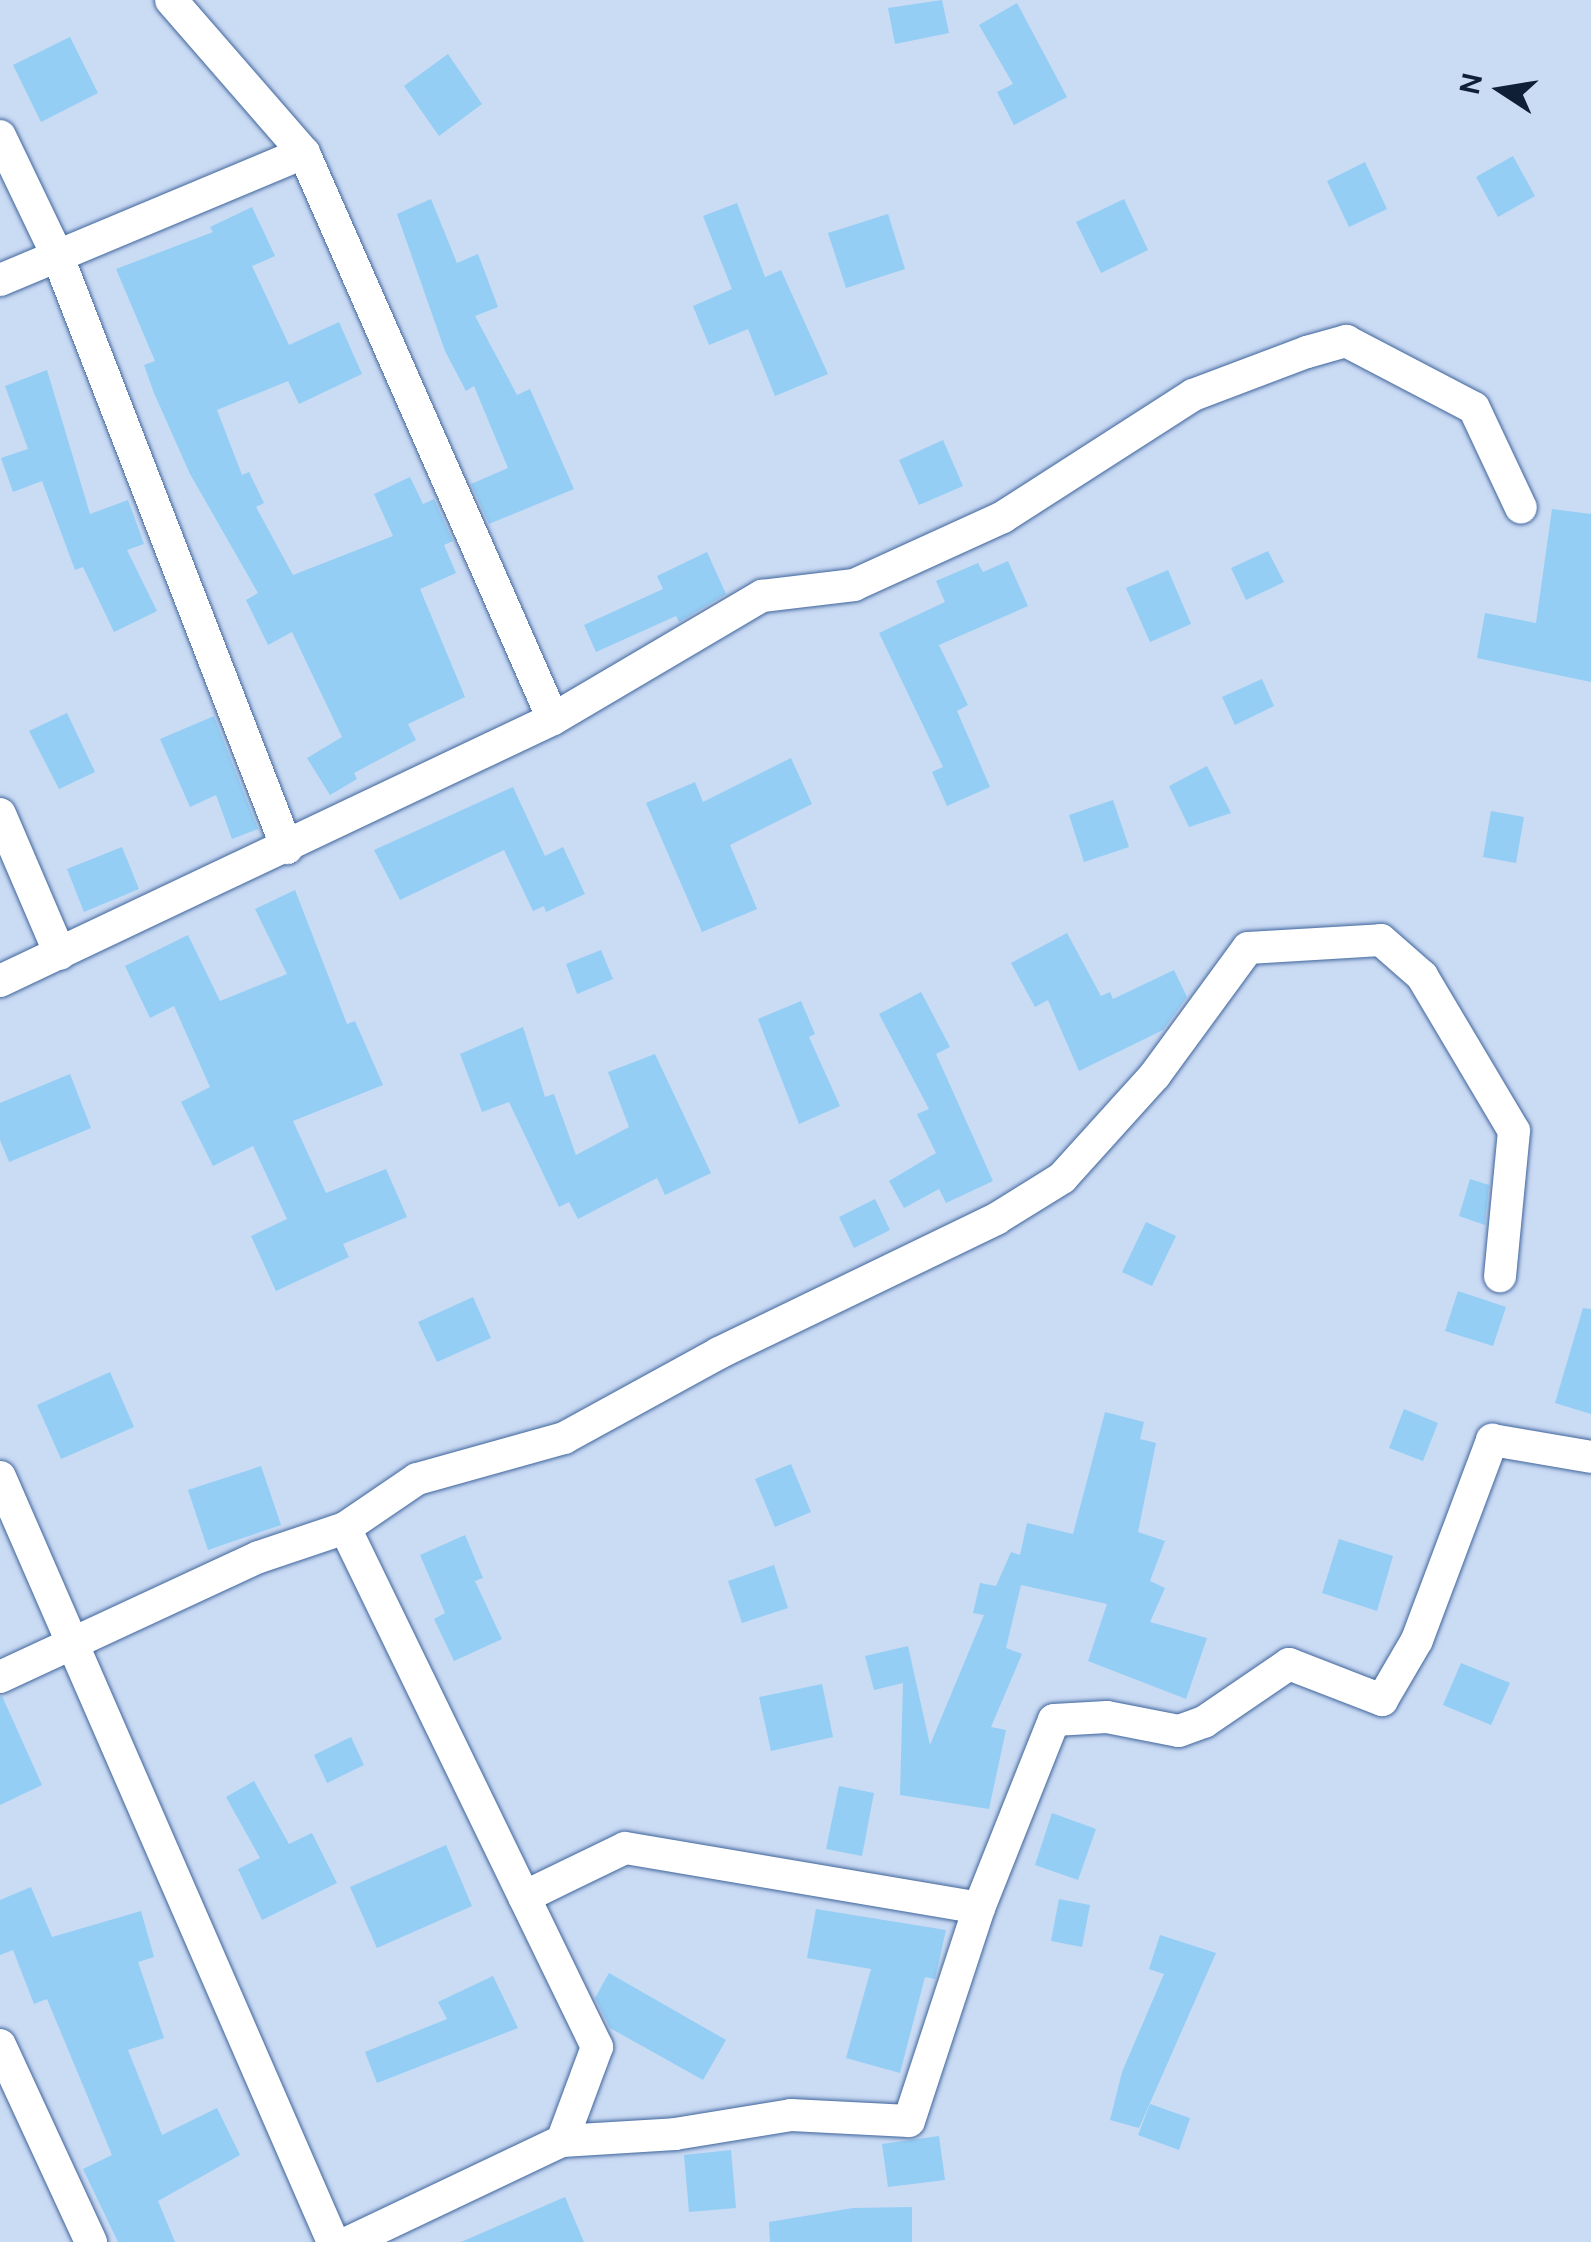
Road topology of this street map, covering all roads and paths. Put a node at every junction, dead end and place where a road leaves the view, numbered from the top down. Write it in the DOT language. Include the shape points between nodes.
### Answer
graph roads {
  1 [pos="171,0"];
  2 [pos="0,136"];
  3 [pos="304,153"];
  4 [pos="58,257"];
  5 [pos="0,280"];
  6 [pos="1521,508"];
  7 [pos="552,720"];
  8 [pos="0,814"];
  9 [pos="287,848"];
  10 [pos="60,954"];
  11 [pos="0,981"];
  12 [pos="1500,1276"];
  13 [pos="1591,1457"];
  14 [pos="0,1477"];
  15 [pos="345,1528"];
  16 [pos="72,1641"];
  17 [pos="0,1677"];
  18 [pos="524,1897"];
  19 [pos="979,1908"];
  20 [pos="0,2045"];
  21 [pos="562,2141"];
  22 [pos="92,2242"];
  23 [pos="333,2242"];
  24 [pos="349,2242"];
  1 -- 3 [label="street"];
  2 -- 4 [label="street"];
  3 -- 4 [label="street"];
  3 -- 7 [label="street"];
  4 -- 5 [label="street"];
  4 -- 9 [label="street"];
  6 -- 7 [label="street" via="1474,408 1346,340 1193,395 1003,517 854,585 762,596"];
  7 -- 9 [label="street"];
  8 -- 10 [label="street"];
  9 -- 10 [label="street"];
  10 -- 11 [label="street"];
  12 -- 15 [label="street" via="1514,1131 1422,976 1381,940 1248,948 1155,1075 1062,1178 891,1274 720,1353 564,1438 417,1479"];
  13 -- 19 [label="street" via="1492,1440 1417,1640 1382,1700 1288,1664 1204,1722 1179,1731 1108,1718 1054,1720"];
  14 -- 16 [label="street"];
  15 -- 16 [label="street" via="259,1556"];
  15 -- 18 [label="street"];
  16 -- 17 [label="street"];
  16 -- 23 [label="street"];
  18 -- 19 [label="street" via="626,1848"];
  18 -- 21 [label="street" via="596,2047"];
  19 -- 21 [label="street" via="908,2121 791,2115 675,2134"];
  20 -- 22 [label="street"];
  21 -- 24 [label="street"];
}
